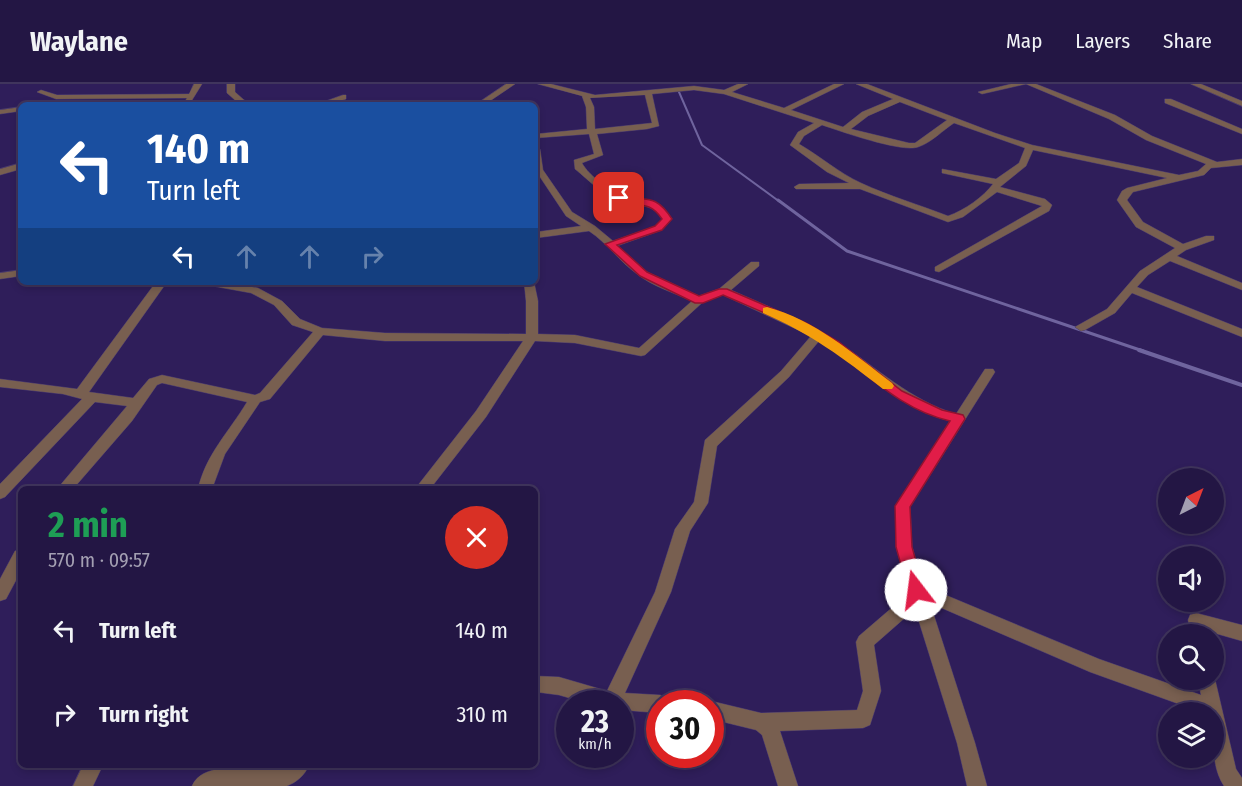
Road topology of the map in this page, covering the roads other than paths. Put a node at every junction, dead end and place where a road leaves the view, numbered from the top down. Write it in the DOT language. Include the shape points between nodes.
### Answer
graph roads {
  1 [pos="198,84"];
  2 [pos="231,84"];
  3 [pos="511,84"];
  4 [pos="542,84"];
  5 [pos="744,84"];
  6 [pos="840,84"];
  7 [pos="860,84"];
  8 [pos="1022,84"];
  9 [pos="1029,84"];
  10 [pos="1195,84"];
  11 [pos="110,87"];
  12 [pos="41,92"];
  13 [pos="982,92"];
  14 [pos="582,93"];
  15 [pos="648,93"];
  16 [pos="725,93"];
  17 [pos="141,94"];
  18 [pos="192,96"];
  19 [pos="94,97"];
  20 [pos="343,97"];
  21 [pos="900,99"];
  22 [pos="1168,101"];
  23 [pos="91,102"];
  24 [pos="135,102"];
  25 [pos="189,102"];
  26 [pos="242,102"];
  27 [pos="327,102"];
  28 [pos="484,102"];
  29 [pos="1242,104"];
  30 [pos="18,109"];
  31 [pos="785,110"];
  32 [pos="0,112"];
  33 [pos="953,120"];
  34 [pos="821,122"];
  35 [pos="844,130"];
  36 [pos="592,132"];
  37 [pos="1242,132"];
  38 [pos="538,136"];
  39 [pos="1030,147"];
  40 [pos="1242,162"];
  41 [pos="538,164"];
  42 [pos="1216,165"];
  43 [pos="18,167"];
  44 [pos="945,171"];
  45 [pos="0,172"];
  46 [pos="1179,178"];
  47 [pos="996,185"];
  48 [pos="861,186"];
  49 [pos="799,187"];
  50 [pos="592,228"];
  51 [pos="538,235"];
  52 [pos="1210,238"];
  53 [pos="610,244"];
  54 [pos="1182,248"];
  55 [pos="1170,257"];
  56 [pos="755,264"];
  57 [pos="939,269"];
  58 [pos="18,273"];
  59 [pos="0,276"];
  60 [pos="160,285"];
  61 [pos="225,285"];
  62 [pos="529,285"];
  63 [pos="1242,287"];
  64 [pos="1132,289"];
  65 [pos="723,291"];
  66 [pos="699,300"];
  67 [pos="1081,327"];
  68 [pos="320,331"];
  69 [pos="1242,333"];
  70 [pos="818,336"];
  71 [pos="532,337"];
  72 [pos="989,372"];
  73 [pos="0,383"];
  74 [pos="87,395"];
  75 [pos="255,399"];
  76 [pos="136,403"];
  77 [pos="958,419"];
  78 [pos="67,486"];
  79 [pos="206,486"];
  80 [pos="424,486"];
  81 [pos="0,493"];
  82 [pos="18,561"];
  83 [pos="917,593"];
  84 [pos="0,594"];
  85 [pos="1197,624"];
  86 [pos="1210,624"];
  87 [pos="1224,628"];
  88 [pos="1242,633"];
  89 [pos="538,684"];
  90 [pos="574,690"];
  91 [pos="617,690"];
  92 [pos="1196,702"];
  93 [pos="724,713"];
  94 [pos="761,722"];
  95 [pos="1224,758"];
  96 [pos="92,768"];
  97 [pos="295,768"];
  98 [pos="83,786"];
  99 [pos="202,786"];
  100 [pos="788,786"];
  101 [pos="976,786"];
  102 [pos="1236,786"];
  1 -- 18 [label="street"];
  2 -- 26 [label="street" via="231,93"];
  3 -- 28 [label="street"];
  4 -- 14 [label="street"];
  5 -- 16 [label="street"];
  6 -- 31 [label="street"];
  7 -- 21 [label="street"];
  8 -- 13 [label="street"];
  9 -- 42 [label="street"];
  10 -- 29 [label="street"];
  11 -- 19 [label="street"];
  12 -- 19 [label="street" via="56,97"];
  14 -- 15 [label="street" via="595,97"];
  14 -- 36 [label="street" via="590,107"];
  15 -- 16 [label="street" via="694,88"];
  15 -- 36 [label="street" via="656,124"];
  16 -- 31 [label="street"];
  17 -- 18 [label="street"];
  17 -- 19 [label="street"];
  17 -- 24 [label="street"];
  18 -- 25 [label="street"];
  19 -- 23 [label="street"];
  20 -- 27 [label="street"];
  21 -- 33 [label="street"];
  21 -- 35 [label="street" via="865,114"];
  22 -- 37 [label="street"];
  30 -- 32 [label="street"];
  31 -- 34 [label="street"];
  33 -- 35 [label="street" via="909,147"];
  33 -- 39 [label="street"];
  34 -- 35 [label="street"];
  34 -- 48 [label="street" via="801,134 794,144"];
  36 -- 38 [label="street"];
  36 -- 53 [label="street" via="599,155 577,162 578,167 603,189 628,201 648,201 667,219 659,228"];
  39 -- 46 [label="street"];
  39 -- 47 [label="street" via="1023,164"];
  40 -- 42 [label="street"];
  41 -- 50 [label="street" via="569,214"];
  42 -- 46 [label="street"];
  43 -- 45 [label="street"];
  44 -- 47 [label="street"];
  46 -- 54 [label="street" via="1130,190 1122,200 1140,227"];
  47 -- 48 [label="street" via="974,207 948,219"];
  47 -- 57 [label="street" via="1042,201 1046,209"];
  48 -- 49 [label="street"];
  50 -- 51 [label="street"];
  50 -- 53 [label="street"];
  52 -- 54 [label="street"];
  53 -- 66 [label="street" via="644,274"];
  54 -- 55 [label="street"];
  55 -- 63 [label="street"];
  55 -- 64 [label="street" via="1144,273"];
  56 -- 65 [label="street"];
  58 -- 59 [label="street"];
  60 -- 74 [label="street"];
  61 -- 68 [label="street" via="254,290 278,303 296,322"];
  62 -- 71 [label="street"];
  64 -- 67 [label="street" via="1111,311"];
  64 -- 69 [label="street"];
  65 -- 66 [label="street"];
  65 -- 70 [label="street"];
  66 -- 71 [label="street" via="641,352 575,339"];
  68 -- 71 [label="street" via="385,337"];
  68 -- 75 [label="street" via="265,396"];
  70 -- 77 [label="street" via="897,394"];
  70 -- 91 [label="street" via="710,444 701,503 683,529 663,592"];
  71 -- 80 [label="street" via="481,414"];
  72 -- 77 [label="street"];
  73 -- 74 [label="street"];
  74 -- 76 [label="street"];
  74 -- 81 [label="street"];
  75 -- 76 [label="street" via="162,379 153,382"];
  75 -- 79 [label="street" via="213,460"];
  76 -- 78 [label="street"];
  77 -- 83 [label="street" via="903,506 904,547"];
  82 -- 84 [label="street"];
  83 -- 92 [label="street"];
  83 -- 94 [label="street" via="865,642 872,691 863,719"];
  83 -- 101 [label="street" via="966,743"];
  85 -- 86 [label="street" via="1196,620"];
  87 -- 88 [label="street"];
  89 -- 90 [label="street"];
  93 -- 94 [label="street"];
  94 -- 100 [label="street" via="770,729"];
  95 -- 102 [label="street"];
  96 -- 98 [label="street"];
  97 -- 99 [label="street" via="286,776 226,778"];
}
